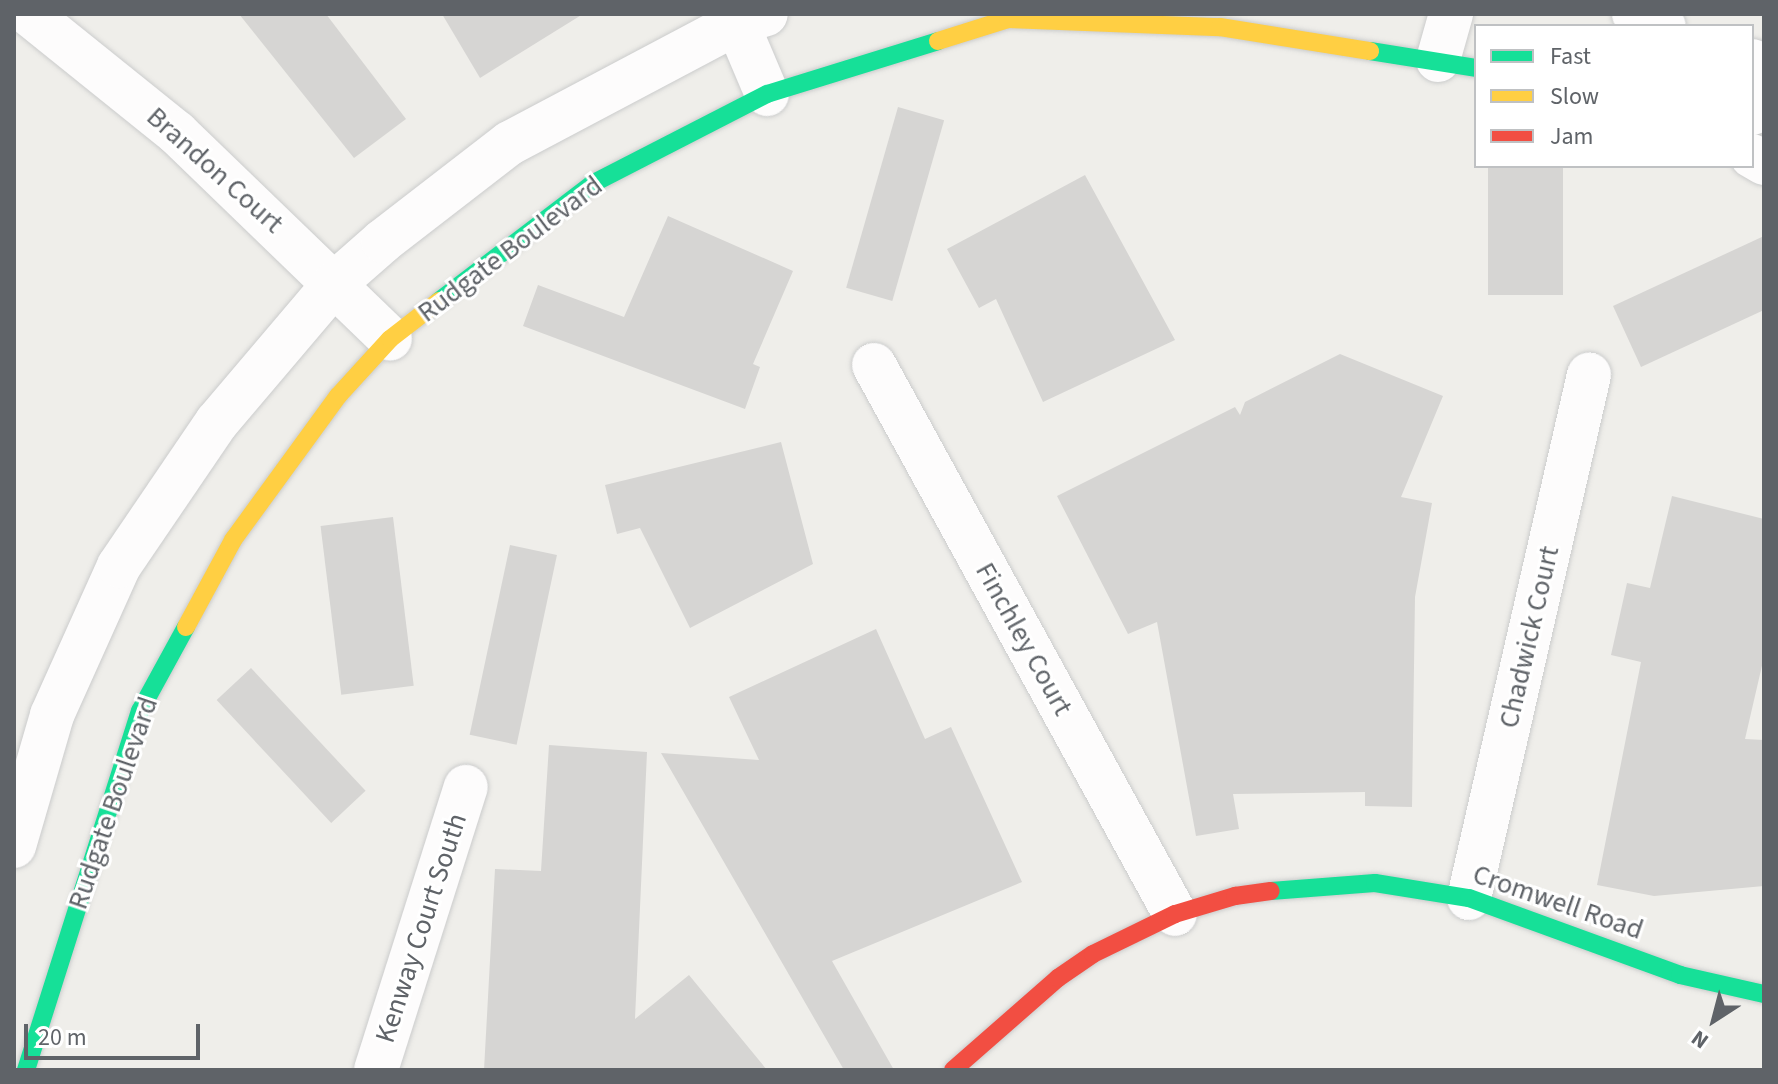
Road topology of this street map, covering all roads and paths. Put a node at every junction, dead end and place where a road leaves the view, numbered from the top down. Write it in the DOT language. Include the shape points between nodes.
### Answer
graph roads {
  1 [pos="29,14"];
  2 [pos="1451,14"];
  3 [pos="1634,14"];
  4 [pos="746,17"];
  5 [pos="1659,24"];
  6 [pos="1457,64"];
  7 [pos="767,94"];
  8 [pos="334,284"];
  9 [pos="390,339"];
  10 [pos="874,365"];
  11 [pos="1589,375"];
  12 [pos="466,787"];
  13 [pos="14,846"];
  14 [pos="1469,898"];
  15 [pos="1175,914"];
  16 [pos="1764,994"];
  17 [pos="26,1070"];
  18 [pos="376,1070"];
  19 [pos="953,1070"];
  1 -- 8 [label="street, Brandon Court" via="177,133"];
  2 -- 6 [label="street"];
  3 -- 5 [label="street"];
  4 -- 7 [label="street"];
  4 -- 8 [label="street" via="510,143"];
  6 -- 7 [label="street, Rudgate Boulevard" via="1220,27 1008,19"];
  7 -- 9 [label="street, Rudgate Boulevard" via="592,184"];
  8 -- 9 [label="street, Brandon Court"];
  8 -- 13 [label="street" via="217,422 119,566 52,715"];
  9 -- 17 [label="street, Rudgate Boulevard" via="338,396 233,540 140,711"];
  10 -- 15 [label="street, Finchley Court"];
  11 -- 14 [label="street, Chadwick Court"];
  12 -- 18 [label="street, Kenway Court South"];
  14 -- 15 [label="street, Cromwell Road" via="1360,884 1235,896"];
  14 -- 16 [label="street, Cromwell Road" via="1680,975"];
  15 -- 19 [label="street, Cromwell Road" via="1093,954 1058,978"];
}
